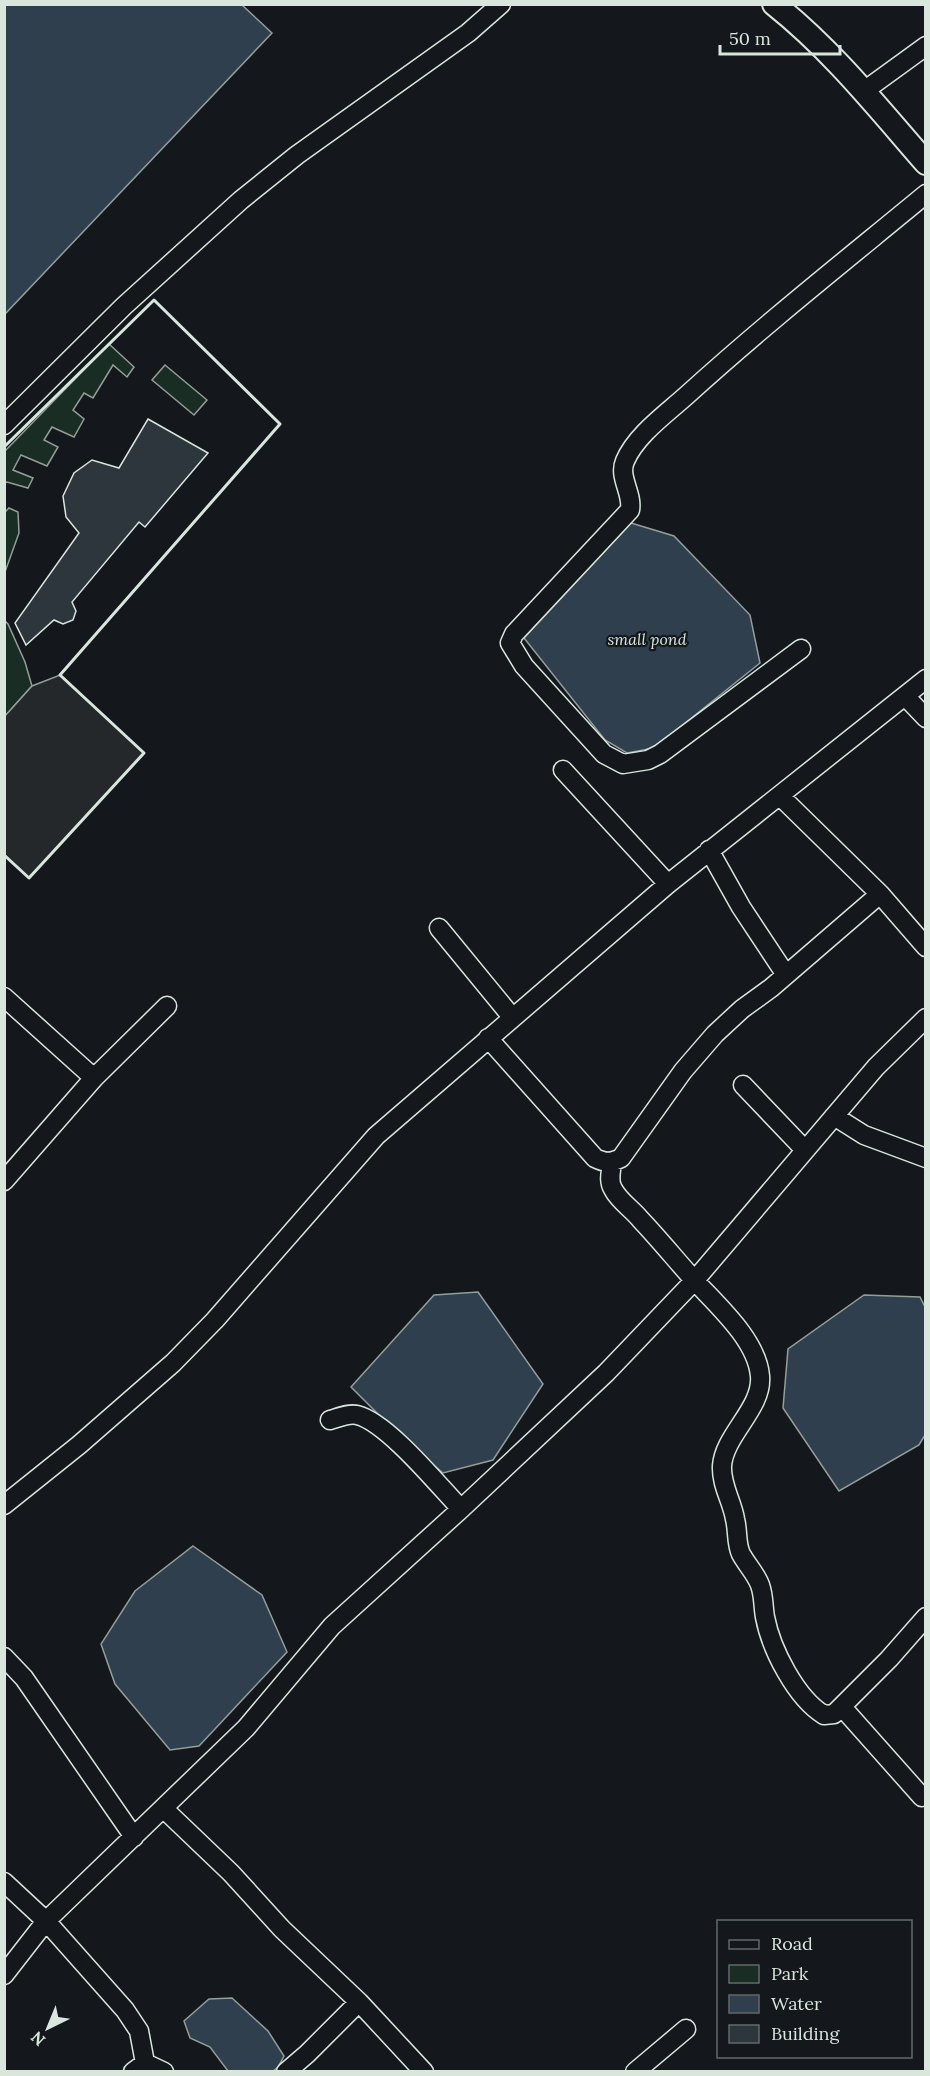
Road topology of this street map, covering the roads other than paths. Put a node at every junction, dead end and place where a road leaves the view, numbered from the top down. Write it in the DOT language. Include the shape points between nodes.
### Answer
graph roads {
  1 [pos="501,4"];
  2 [pos="774,4"];
  3 [pos="926,46"];
  4 [pos="864,91"];
  5 [pos="926,163"];
  6 [pos="926,194"];
  7 [pos="4,425"];
  8 [pos="801,649"];
  9 [pos="926,679"];
  10 [pos="905,696"];
  11 [pos="926,718"];
  12 [pos="563,770"];
  13 [pos="780,796"];
  14 [pos="709,850"];
  15 [pos="668,884"];
  16 [pos="880,894"];
  17 [pos="439,928"];
  18 [pos="926,947"];
  19 [pos="786,975"];
  20 [pos="4,997"];
  21 [pos="167,1006"];
  22 [pos="512,1017"];
  23 [pos="926,1018"];
  24 [pos="488,1038"];
  25 [pos="94,1078"];
  26 [pos="743,1084"];
  27 [pos="834,1116"];
  28 [pos="805,1150"];
  29 [pos="926,1158"];
  30 [pos="612,1162"];
  31 [pos="8,1170"];
  32 [pos="695,1280"];
  33 [pos="330,1420"];
  34 [pos="4,1505"];
  35 [pos="461,1509"];
  36 [pos="926,1617"];
  37 [pos="4,1657"];
  38 [pos="842,1707"];
  39 [pos="922,1797"];
  40 [pos="163,1808"];
  41 [pos="134,1837"];
  42 [pos="4,1882"];
  43 [pos="46,1921"];
  44 [pos="4,1975"];
  45 [pos="358,2002"];
  46 [pos="686,2029"];
  47 [pos="139,2067"];
  48 [pos="164,2072"];
  49 [pos="286,2072"];
  50 [pos="424,2072"];
  51 [pos="635,2072"];
  1 -- 7 [label="street" via="468,33 297,155 241,200 124,306"];
  2 -- 4 [label="main road"];
  3 -- 4 [label="street"];
  4 -- 5 [label="main road"];
  6 -- 8 [label="street" via="741,346 647,431 629,453 622,473 632,500 630,510 514,634 510,643 524,666 604,754 623,764 660,754"];
  9 -- 10 [label="street"];
  10 -- 11 [label="street"];
  10 -- 13 [label="street"];
  12 -- 15 [label="street"];
  13 -- 14 [label="street"];
  13 -- 16 [label="street"];
  14 -- 15 [label="street"];
  14 -- 19 [label="street"];
  15 -- 22 [label="street"];
  16 -- 18 [label="street"];
  16 -- 19 [label="street"];
  17 -- 22 [label="street"];
  19 -- 30 [label="street" via="715,1034 683,1071 621,1158"];
  20 -- 25 [label="street"];
  21 -- 25 [label="street"];
  22 -- 24 [label="street"];
  23 -- 27 [label="street" via="876,1066"];
  24 -- 30 [label="street" via="596,1158"];
  24 -- 34 [label="street" via="376,1136 172,1364"];
  25 -- 31 [label="street"];
  26 -- 28 [label="street"];
  27 -- 28 [label="street"];
  27 -- 29 [label="street" via="864,1135"];
  28 -- 32 [label="street"];
  30 -- 32 [label="street" via="610,1180 618,1196"];
  32 -- 35 [label="street" via="606,1373"];
  32 -- 38 [label="street" via="735,1324 755,1357 760,1376 759,1392 722,1465 740,1553 760,1584 771,1639 806,1700 824,1715 834,1714"];
  33 -- 35 [label="street" via="348,1414 368,1419 412,1456"];
  35 -- 40 [label="street" via="332,1626 246,1728"];
  36 -- 38 [label="street"];
  37 -- 41 [label="street" via="24,1678"];
  38 -- 39 [label="street"];
  40 -- 41 [label="street"];
  40 -- 45 [label="street"];
  41 -- 43 [label="street"];
  42 -- 43 [label="street"];
  43 -- 44 [label="street"];
  43 -- 47 [label="street" via="139,2031"];
  45 -- 49 [label="street"];
  45 -- 50 [label="street"];
  46 -- 51 [label="street"];
  47 -- 48 [label="street"];
}
